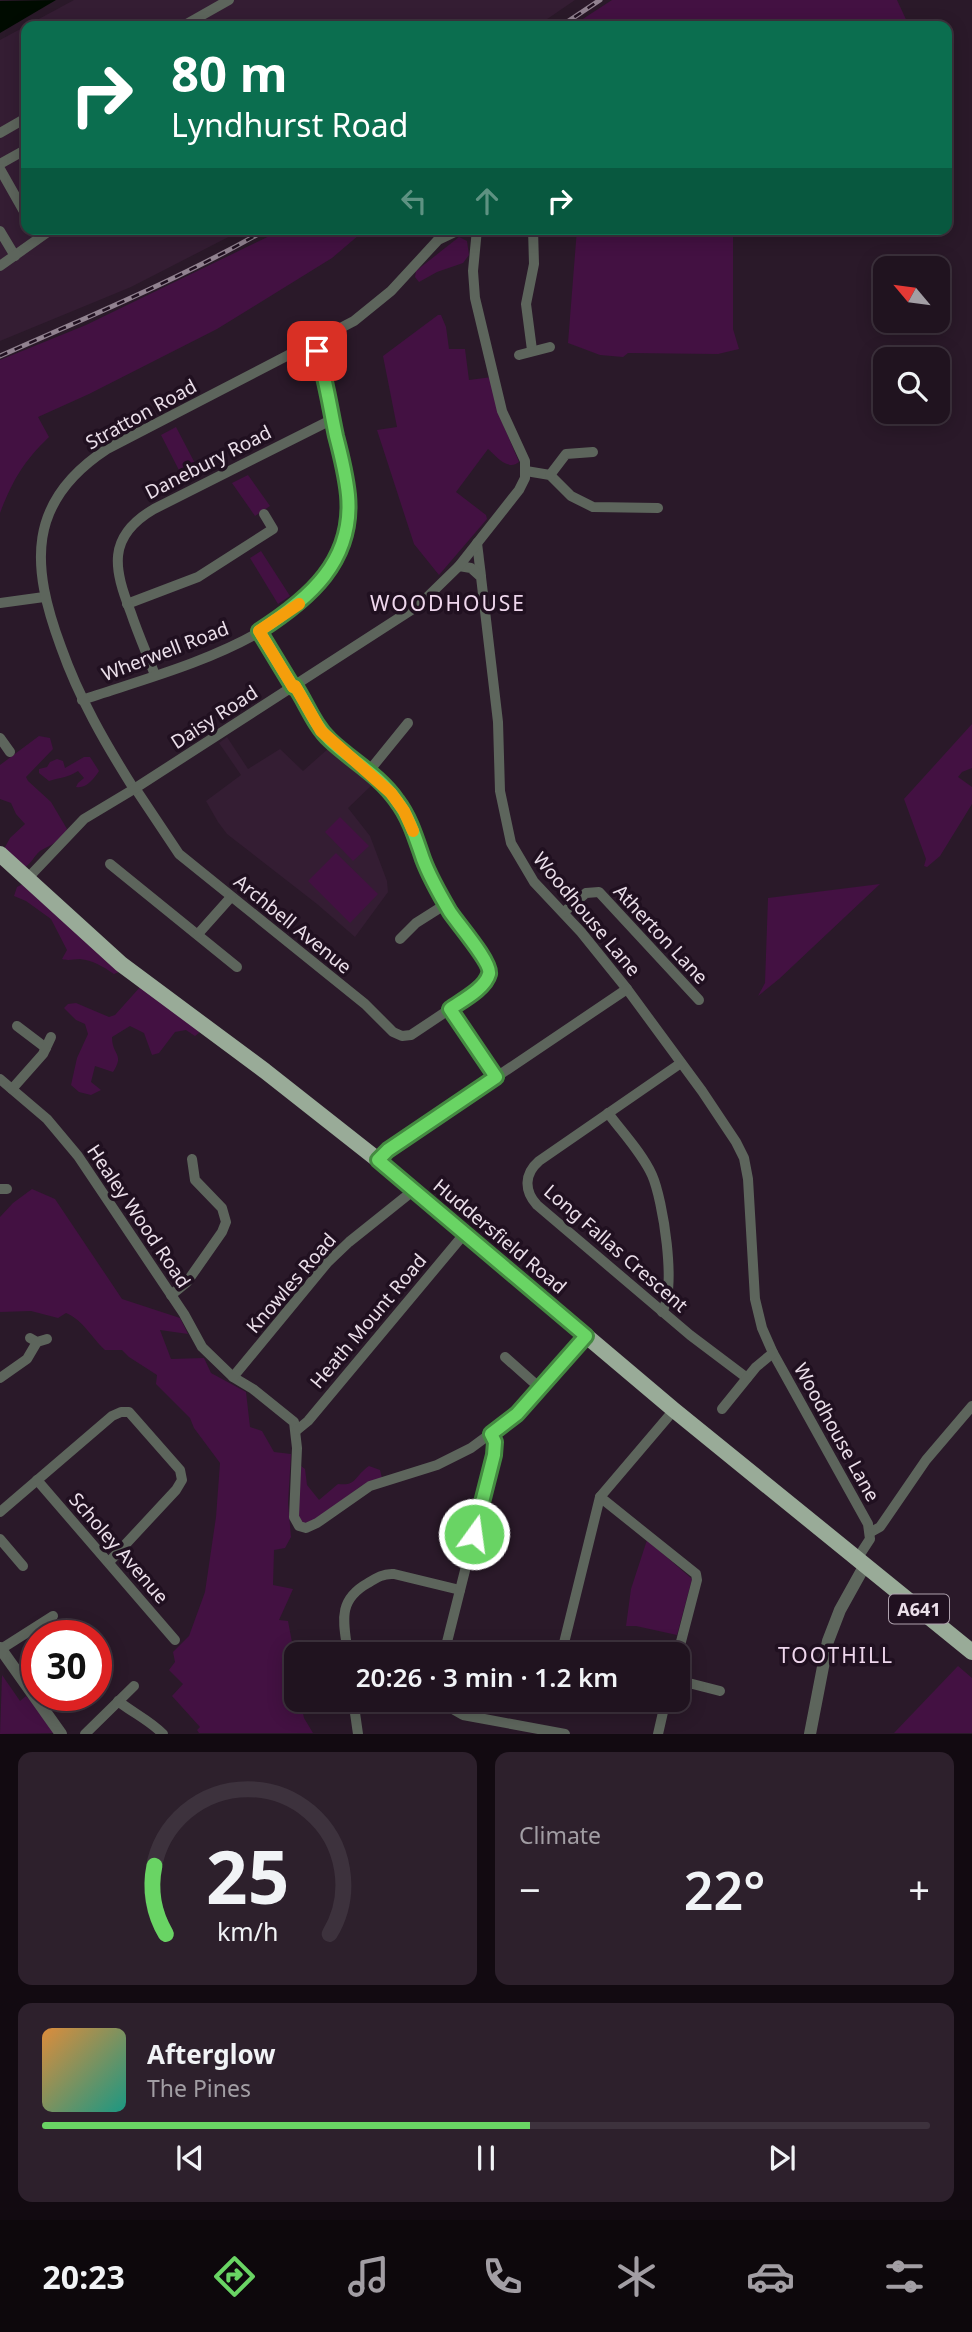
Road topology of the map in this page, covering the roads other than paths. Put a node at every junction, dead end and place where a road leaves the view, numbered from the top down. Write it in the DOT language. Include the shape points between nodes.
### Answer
graph roads {
  1 [pos="229,0"];
  2 [pos="192,21"];
  3 [pos="21,121"];
  4 [pos="0,133"];
  5 [pos="21,153"];
  6 [pos="0,167"];
  7 [pos="21,206"];
  8 [pos="0,231"];
  9 [pos="36,235"];
  10 [pos="447,235"];
  11 [pos="476,235"];
  12 [pos="533,235"];
  13 [pos="15,256"];
  14 [pos="0,266"];
  15 [pos="314,342"];
  16 [pos="550,347"];
  17 [pos="532,350"];
  18 [pos="519,355"];
  19 [pos="333,419"];
  20 [pos="593,440"];
  21 [pos="526,471"];
  22 [pos="551,475"];
  23 [pos="658,508"];
  24 [pos="264,514"];
  25 [pos="477,543"];
  26 [pos="459,566"];
  27 [pos="481,577"];
  28 [pos="44,597"];
  29 [pos="0,603"];
  30 [pos="127,604"];
  31 [pos="259,631"];
  32 [pos="155,675"];
  33 [pos="294,687"];
  34 [pos="82,700"];
  35 [pos="408,723"];
  36 [pos="0,738"];
  37 [pos="10,752"];
  38 [pos="369,771"];
  39 [pos="135,789"];
  40 [pos="0,854"];
  41 [pos="110,864"];
  42 [pos="27,879"];
  43 [pos="230,897"];
  44 [pos="446,904"];
  45 [pos="564,912"];
  46 [pos="198,934"];
  47 [pos="400,939"];
  48 [pos="237,967"];
  49 [pos="627,989"];
  50 [pos="699,1000"];
  51 [pos="450,1009"];
  52 [pos="17,1026"];
  53 [pos="51,1037"];
  54 [pos="46,1048"];
  55 [pos="681,1063"];
  56 [pos="496,1077"];
  57 [pos="0,1079"];
  58 [pos="12,1089"];
  59 [pos="608,1113"];
  60 [pos="192,1159"];
  61 [pos="378,1160"];
  62 [pos="414,1190"];
  63 [pos="465,1233"];
  64 [pos="171,1295"];
  65 [pos="662,1312"];
  66 [pos="586,1336"];
  67 [pos="38,1340"];
  68 [pos="773,1353"];
  69 [pos="505,1357"];
  70 [pos="0,1378"];
  71 [pos="747,1378"];
  72 [pos="235,1379"];
  73 [pos="541,1389"];
  74 [pos="972,1406"];
  75 [pos="674,1409"];
  76 [pos="722,1409"];
  77 [pos="297,1430"];
  78 [pos="491,1434"];
  79 [pos="37,1480"];
  80 [pos="600,1497"];
  81 [pos="0,1511"];
  82 [pos="871,1532"];
  83 [pos="0,1539"];
  84 [pos="109,1562"];
  85 [pos="861,1562"];
  86 [pos="23,1566"];
  87 [pos="460,1590"];
  88 [pos="53,1616"];
  89 [pos="175,1640"];
  90 [pos="346,1642"];
  91 [pos="447,1642"];
  92 [pos="564,1642"];
  93 [pos="681,1642"];
  94 [pos="0,1649"];
  95 [pos="972,1652"];
  96 [pos="690,1683"];
  97 [pos="134,1686"];
  98 [pos="720,1691"];
  99 [pos="118,1701"];
  100 [pos="355,1712"];
  101 [pos="458,1712"];
  102 [pos="663,1712"];
  103 [pos="61,1734"];
  104 [pos="85,1734"];
  105 [pos="163,1734"];
  106 [pos="358,1734"];
  107 [pos="565,1734"];
  108 [pos="658,1734"];
  109 [pos="810,1734"];
  1 -- 2 [label="street"];
  3 -- 4 [label="street"];
  5 -- 6 [label="street"];
  6 -- 7 [label="street"];
  8 -- 13 [label="street"];
  9 -- 13 [label="street"];
  10 -- 15 [label="street, Stratton Road" via="373,308"];
  11 -- 21 [label="street" via="475,298 502,411"];
  12 -- 17 [label="street" via="534,264 526,304"];
  13 -- 14 [label="street"];
  15 -- 19 [label="street, Wherwell Road"];
  15 -- 28 [label="street, Stratton Road" via="115,444 82,468 56,502 44,531 40,556"];
  16 -- 17 [label="street"];
  17 -- 18 [label="street"];
  19 -- 30 [label="street, Danebury Road" via="135,522 118,555 119,581"];
  19 -- 31 [label="street, Wherwell Road" via="348,498 342,544 312,592"];
  20 -- 22 [label="street" via="590,452 566,454"];
  21 -- 22 [label="street"];
  21 -- 25 [label="street" via="523,485"];
  22 -- 23 [label="street" via="588,506"];
  24 -- 30 [label="street" via="273,528 244,548 194,579"];
  25 -- 26 [label="street"];
  25 -- 27 [label="street, Woodhouse Lane"];
  26 -- 27 [label="street" via="471,568"];
  26 -- 33 [label="street, Daisy Road" via="410,612"];
  27 -- 45 [label="street, Woodhouse Lane" via="506,829 529,876"];
  28 -- 29 [label="street"];
  28 -- 34 [label="street, Stratton Road"];
  30 -- 32 [label="street, Danebury Road"];
  31 -- 32 [label="street, Wherwell Road" via="218,653"];
  31 -- 33 [label="street, Wherwell Road"];
  32 -- 34 [label="street, Wherwell Road"];
  33 -- 38 [label="street, Wherwell Road" via="321,731"];
  33 -- 39 [label="street, Daisy Road"];
  34 -- 39 [label="street, Stratton Road"];
  35 -- 38 [label="street"];
  36 -- 37 [label="street"];
  38 -- 44 [label="street, Wherwell Road" via="404,811"];
  39 -- 42 [label="street, Daisy Road" via="84,819"];
  39 -- 43 [label="street, Archbell Avenue" via="175,850"];
  40 -- 42 [label="main road, Huddersfield Road / A641"];
  41 -- 46 [label="street"];
  42 -- 61 [label="main road, Huddersfield Road / A641" via="121,964"];
  43 -- 46 [label="street"];
  43 -- 51 [label="street, Archbell Avenue" via="398,1035 417,1032"];
  44 -- 47 [label="street"];
  44 -- 51 [label="street, Archbell Avenue" via="490,970 482,985"];
  45 -- 49 [label="street, Woodhouse Lane"];
  45 -- 50 [label="street, Atherton Lane" via="586,893 598,892"];
  46 -- 48 [label="street"];
  49 -- 55 [label="street, Woodhouse Lane"];
  49 -- 56 [label="street"];
  51 -- 56 [label="street"];
  52 -- 54 [label="street"];
  53 -- 54 [label="street"];
  54 -- 58 [label="street"];
  55 -- 59 [label="street, Long Fallas Crescent"];
  55 -- 68 [label="street, Woodhouse Lane" via="744,1158 755,1299"];
  56 -- 61 [label="street"];
  57 -- 58 [label="street, Healey Wood Road"];
  58 -- 64 [label="street, Healey Wood Road" via="47,1119 78,1156"];
  59 -- 65 [label="street" via="649,1170 660,1197 669,1292"];
  59 -- 65 [label="street, Long Fallas Crescent" via="534,1165 527,1189 537,1206"];
  60 -- 64 [label="street" via="195,1180 225,1213 224,1227 187,1282"];
  61 -- 62 [label="main road, Huddersfield Road / A641"];
  62 -- 63 [label="main road, Huddersfield Road / A641"];
  62 -- 72 [label="street, Knowles Road" via="327,1263"];
  63 -- 66 [label="main road, Huddersfield Road / A641"];
  63 -- 77 [label="street, Heath Mount Road"];
  64 -- 72 [label="street, Healey Wood Road" via="202,1348"];
  65 -- 71 [label="street, Long Fallas Crescent"];
  66 -- 73 [label="street"];
  66 -- 75 [label="main road, Huddersfield Road / A641"];
  67 -- 70 [label="street" via="26,1359"];
  68 -- 71 [label="street"];
  68 -- 82 [label="street, Woodhouse Lane"];
  69 -- 73 [label="street"];
  71 -- 76 [label="street"];
  72 -- 77 [label="street, Healey Wood Road" via="292,1419"];
  73 -- 78 [label="street"];
  74 -- 82 [label="street" via="926,1460 880,1528"];
  75 -- 80 [label="street"];
  75 -- 85 [label="main road, Huddersfield Road / A641"];
  77 -- 78 [label="street" via="294,1517 304,1528 370,1486 437,1465"];
  78 -- 87 [label="street" via="494,1455"];
  79 -- 81 [label="street"];
  79 -- 84 [label="street, Scholey Avenue"];
  79 -- 84 [label="street" via="112,1416 125,1412 135,1417 180,1469 182,1480"];
  80 -- 92 [label="street"];
  80 -- 93 [label="street" via="696,1574"];
  82 -- 85 [label="street, Woodhouse Lane"];
  83 -- 86 [label="street"];
  84 -- 89 [label="street, Scholey Avenue"];
  85 -- 95 [label="main road, Huddersfield Road / A641"];
  85 -- 109 [label="street" via="828,1641"];
  87 -- 90 [label="street" via="394,1574 373,1580 346,1604"];
  87 -- 91 [label="street"];
  88 -- 94 [label="street"];
  94 -- 103 [label="street"];
  96 -- 98 [label="street"];
  97 -- 99 [label="street"];
  99 -- 104 [label="street"];
  99 -- 105 [label="street"];
  100 -- 106 [label="street"];
  101 -- 107 [label="street"];
  102 -- 108 [label="street"];
}
